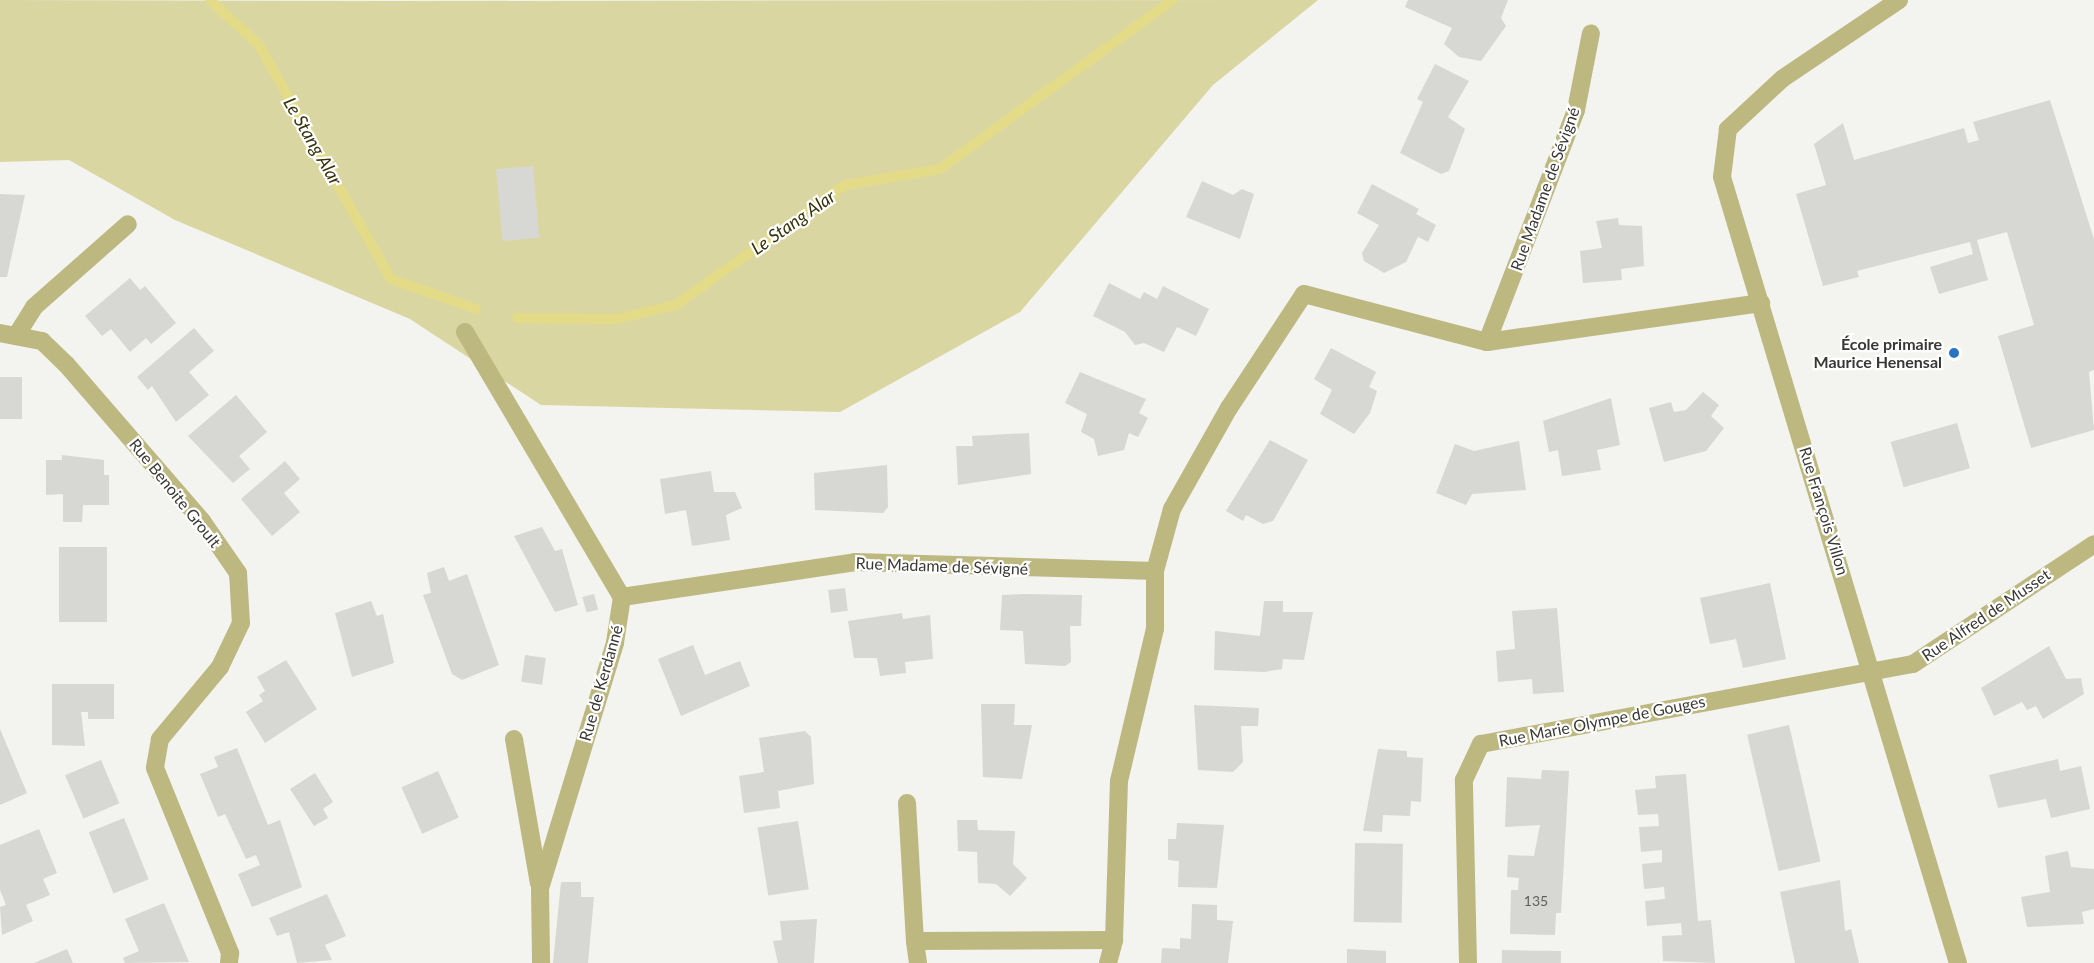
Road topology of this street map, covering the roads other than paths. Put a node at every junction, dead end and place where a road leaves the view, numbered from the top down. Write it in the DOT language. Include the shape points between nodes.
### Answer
graph roads {
  1 [pos="1899,0"];
  2 [pos="1591,33"];
  3 [pos="128,224"];
  4 [pos="1761,303"];
  5 [pos="465,332"];
  6 [pos="8,334"];
  7 [pos="1487,342"];
  8 [pos="2094,544"];
  9 [pos="1155,571"];
  10 [pos="622,597"];
  11 [pos="1872,671"];
  12 [pos="514,739"];
  13 [pos="907,803"];
  14 [pos="540,888"];
  15 [pos="1114,940"];
  16 [pos="915,941"];
  17 [pos="229,963"];
  18 [pos="541,963"];
  19 [pos="918,963"];
  20 [pos="1108,963"];
  21 [pos="1468,963"];
  22 [pos="1958,963"];
  1 -- 4 [label="street, Rue François Villon" via="1782,79 1728,129 1722,177"];
  2 -- 7 [label="street, Rue Madame de Sévigné" via="1576,110"];
  3 -- 6 [label="street"];
  4 -- 7 [label="street"];
  4 -- 11 [label="street, Rue François Villon"];
  5 -- 10 [label="street"];
  6 -- 17 [label="street, Rue Benoite Groult" via="42,341 66,364 202,521 238,573 240,624 220,667 160,739 155,768 230,953"];
  7 -- 9 [label="street" via="1304,294 1229,408 1172,509"];
  8 -- 11 [label="street, Rue Alfred de Musset" via="1913,664"];
  9 -- 10 [label="street, Rue Madame de Sévigné" via="855,562"];
  9 -- 15 [label="street" via="1155,629 1119,781"];
  10 -- 14 [label="street, Rue de Kerdanné" via="615,643"];
  11 -- 21 [label="street, Rue Marie Olympe de Gouges" via="1481,744 1464,780"];
  11 -- 22 [label="street, Rue François Villon"];
  12 -- 14 [label="street"];
  13 -- 16 [label="street"];
  14 -- 18 [label="street, Rue de Kerdanné"];
  15 -- 16 [label="street"];
  15 -- 20 [label="street"];
  16 -- 19 [label="street"];
}
